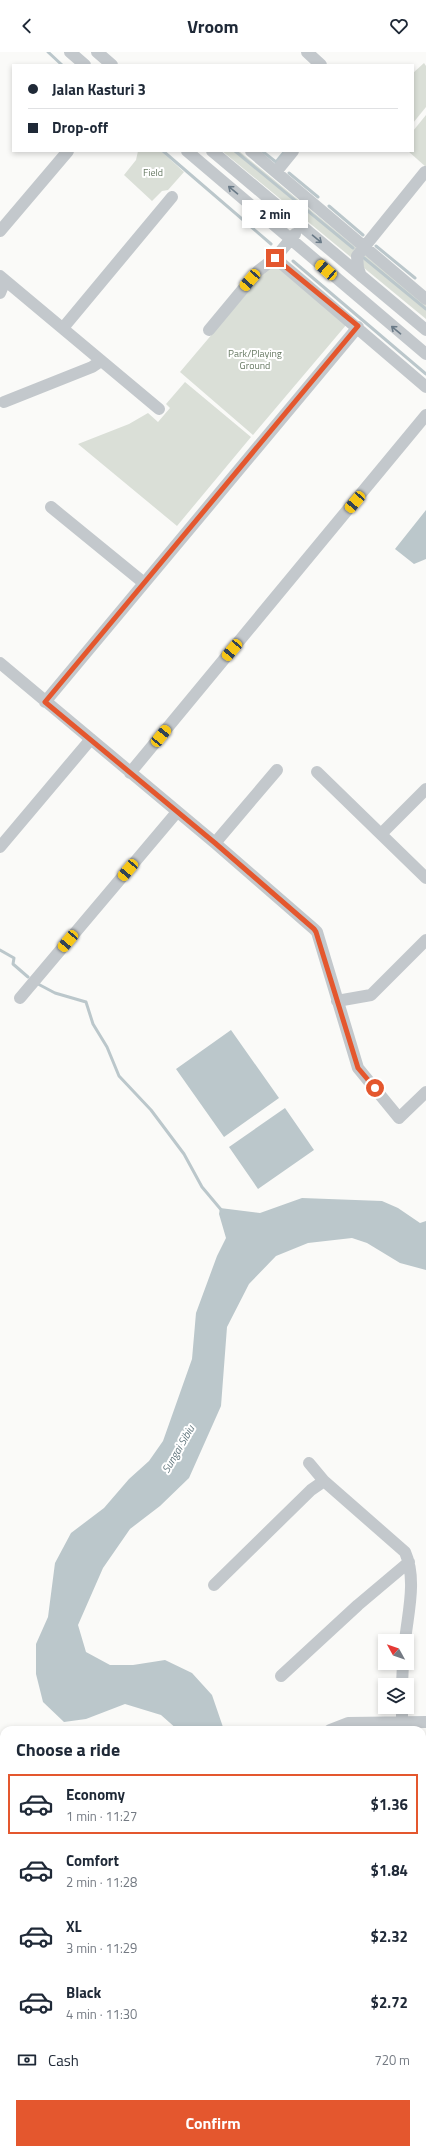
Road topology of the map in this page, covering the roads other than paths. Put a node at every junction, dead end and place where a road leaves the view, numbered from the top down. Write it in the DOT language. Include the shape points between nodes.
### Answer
graph roads {
  1 [pos="70,52"];
  2 [pos="97,52"];
  3 [pos="307,52"];
  4 [pos="84,64"];
  5 [pos="111,64"];
  6 [pos="320,64"];
  7 [pos="67,152"];
  8 [pos="187,152"];
  9 [pos="213,152"];
  10 [pos="252,152"];
  11 [pos="292,152"];
  12 [pos="276,172"];
  13 [pos="425,172"];
  14 [pos="172,197"];
  15 [pos="302,226"];
  16 [pos="0,231"];
  17 [pos="291,240"];
  18 [pos="364,246"];
  19 [pos="275,258"];
  20 [pos="361,276"];
  21 [pos="2,279"];
  22 [pos="0,292"];
  23 [pos="426,298"];
  24 [pos="358,326"];
  25 [pos="63,328"];
  26 [pos="209,330"];
  27 [pos="426,330"];
  28 [pos="426,354"];
  29 [pos="101,361"];
  30 [pos="426,387"];
  31 [pos="4,402"];
  32 [pos="159,409"];
  33 [pos="426,415"];
  34 [pos="51,507"];
  35 [pos="144,583"];
  36 [pos="1,667"];
  37 [pos="45,702"];
  38 [pos="91,740"];
  39 [pos="277,770"];
  40 [pos="317,772"];
  41 [pos="130,773"];
  42 [pos="426,789"];
  43 [pos="177,812"];
  44 [pos="381,834"];
  45 [pos="215,843"];
  46 [pos="0,847"];
  47 [pos="426,878"];
  48 [pos="426,940"];
  49 [pos="20,998"];
  50 [pos="337,1001"];
  51 [pos="426,1092"];
  52 [pos="309,1463"];
  53 [pos="324,1481"];
  54 [pos="409,1562"];
  55 [pos="214,1585"];
  56 [pos="406,1634"];
  57 [pos="281,1676"];
  58 [pos="402,1714"];
  59 [pos="426,1722"];
  60 [pos="342,1726"];
  61 [pos="402,1726"];
  1 -- 4 [label="street"];
  2 -- 5 [label="street"];
  3 -- 6 [label="street"];
  7 -- 16 [label="street"];
  17 -- 8 [label="street, one-way"];
  9 -- 15 [label="street"];
  10 -- 12 [label="street"];
  11 -- 12 [label="street"];
  12 -- 18 [label="street"];
  13 -- 18 [label="street"];
  14 -- 25 [label="street"];
  15 -- 17 [label="street"];
  15 -- 20 [label="street, one-way"];
  17 -- 19 [label="street"];
  28 -- 17 [label="street, one-way"];
  18 -- 20 [label="street" via="357,256"];
  18 -- 23 [label="street"];
  19 -- 24 [label="street"];
  19 -- 26 [label="street" via="258,271"];
  20 -- 27 [label="street"];
  21 -- 22 [label="street"];
  21 -- 25 [label="street"];
  24 -- 30 [label="street"];
  24 -- 35 [label="street"];
  25 -- 29 [label="street"];
  29 -- 31 [label="street" via="92,367"];
  29 -- 32 [label="street"];
  33 -- 41 [label="street"];
  34 -- 35 [label="street"];
  35 -- 37 [label="street"];
  36 -- 37 [label="street"];
  37 -- 38 [label="street"];
  38 -- 41 [label="street"];
  38 -- 46 [label="street"];
  39 -- 45 [label="street"];
  40 -- 44 [label="street"];
  41 -- 43 [label="street"];
  42 -- 44 [label="street"];
  43 -- 45 [label="street"];
  43 -- 49 [label="street"];
  44 -- 47 [label="street"];
  45 -- 50 [label="street" via="316,932"];
  48 -- 50 [label="street" via="371,995"];
  50 -- 51 [label="street" via="358,1068 399,1118"];
  52 -- 53 [label="street"];
  53 -- 54 [label="street" via="405,1552"];
  53 -- 55 [label="street" via="311,1490"];
  54 -- 56 [label="street" via="411,1576"];
  54 -- 57 [label="street"];
  58 -- 61 [label="street"];
  59 -- 61 [label="street"];
  60 -- 61 [label="street"];
}
